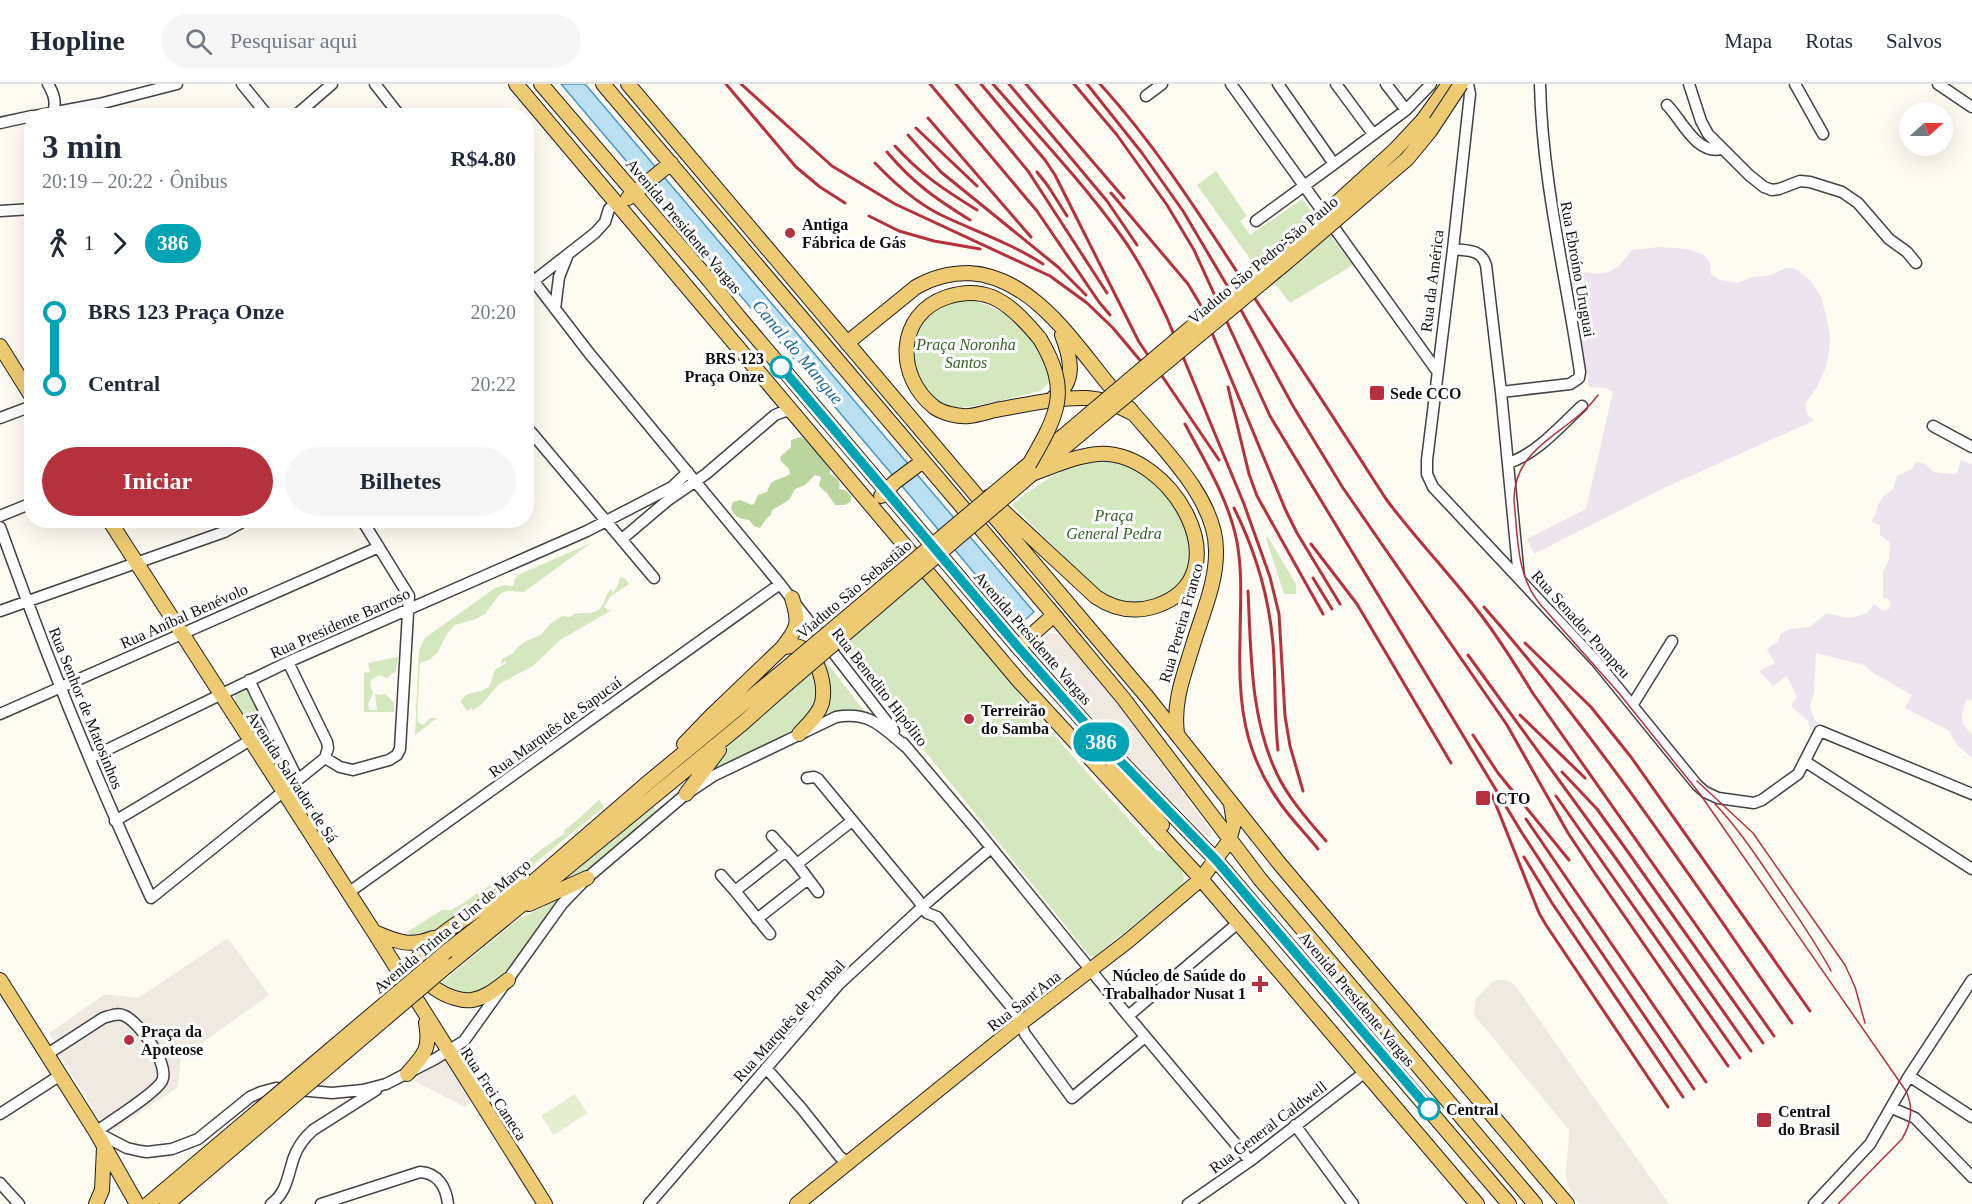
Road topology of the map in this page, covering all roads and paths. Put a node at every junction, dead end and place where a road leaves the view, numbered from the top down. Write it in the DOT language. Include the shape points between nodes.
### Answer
graph roads {
  1 [pos="48,84"];
  2 [pos="177,84"];
  3 [pos="242,84"];
  4 [pos="332,84"];
  5 [pos="375,84"];
  6 [pos="516,84"];
  7 [pos="541,84"];
  8 [pos="603,84"];
  9 [pos="616,84"];
  10 [pos="628,84"];
  11 [pos="1162,84"];
  12 [pos="1231,84"];
  13 [pos="1278,84"];
  14 [pos="1336,84"];
  15 [pos="1386,84"];
  16 [pos="1449,84"];
  17 [pos="1461,84"];
  18 [pos="1468,84"];
  19 [pos="1540,84"];
  20 [pos="1689,84"];
  21 [pos="1795,84"];
  22 [pos="1938,84"];
  23 [pos="1428,85"];
  24 [pos="1146,96"];
  25 [pos="1667,105"];
  26 [pos="1972,107"];
  27 [pos="55,108"];
  28 [pos="76,108"];
  29 [pos="262,108"];
  30 [pos="304,108"];
  31 [pos="394,108"];
  32 [pos="1406,110"];
  33 [pos="24,118"];
  34 [pos="661,122"];
  35 [pos="0,123"];
  36 [pos="1373,134"];
  37 [pos="1823,134"];
  38 [pos="1722,149"];
  39 [pos="1335,164"];
  40 [pos="666,167"];
  41 [pos="1304,186"];
  42 [pos="639,190"];
  43 [pos="617,202"];
  44 [pos="24,210"];
  45 [pos="0,211"];
  46 [pos="1256,221"];
  47 [pos="1454,249"];
  48 [pos="567,257"];
  49 [pos="664,258"];
  50 [pos="1916,263"];
  51 [pos="534,281"];
  52 [pos="534,288"];
  53 [pos="555,309"];
  54 [pos="738,316"];
  55 [pos="1054,320"];
  56 [pos="847,343"];
  57 [pos="0,346"];
  58 [pos="1437,371"];
  59 [pos="24,384"];
  60 [pos="1109,385"];
  61 [pos="1501,392"];
  62 [pos="1049,400"];
  63 [pos="1582,406"];
  64 [pos="24,409"];
  65 [pos="795,413"];
  66 [pos="0,418"];
  67 [pos="1933,426"];
  68 [pos="534,436"];
  69 [pos="1065,441"];
  70 [pos="1972,447"];
  71 [pos="1508,463"];
  72 [pos="918,464"];
  73 [pos="951,464"];
  74 [pos="1031,468"];
  75 [pos="688,472"];
  76 [pos="696,482"];
  77 [pos="1430,483"];
  78 [pos="890,486"];
  79 [pos="24,506"];
  80 [pos="873,508"];
  81 [pos="0,516"];
  82 [pos="606,522"];
  83 [pos="0,527"];
  84 [pos="114,528"];
  85 [pos="231,528"];
  86 [pos="367,528"];
  87 [pos="622,539"];
  88 [pos="379,547"];
  89 [pos="136,563"];
  90 [pos="654,578"];
  91 [pos="1519,578"];
  92 [pos="780,584"];
  93 [pos="792,598"];
  94 [pos="27,602"];
  95 [pos="408,610"];
  96 [pos="0,611"];
  97 [pos="1054,615"];
  98 [pos="182,634"];
  99 [pos="1672,641"];
  100 [pos="1018,647"];
  101 [pos="782,648"];
  102 [pos="288,662"];
  103 [pos="782,679"];
  104 [pos="249,680"];
  105 [pos="61,687"];
  106 [pos="220,695"];
  107 [pos="1633,704"];
  108 [pos="0,714"];
  109 [pos="743,723"];
  110 [pos="799,734"];
  111 [pos="1178,735"];
  112 [pos="1100,740"];
  113 [pos="249,741"];
  114 [pos="906,747"];
  115 [pos="90,758"];
  116 [pos="325,758"];
  117 [pos="1806,762"];
  118 [pos="807,778"];
  119 [pos="298,780"];
  120 [pos="645,785"];
  121 [pos="283,793"];
  122 [pos="686,794"];
  123 [pos="1972,794"];
  124 [pos="1230,800"];
  125 [pos="115,821"];
  126 [pos="852,821"];
  127 [pos="772,836"];
  128 [pos="1229,841"];
  129 [pos="992,848"];
  130 [pos="786,851"];
  131 [pos="1179,854"];
  132 [pos="559,859"];
  133 [pos="1216,860"];
  134 [pos="797,864"];
  135 [pos="1972,868"];
  136 [pos="721,875"];
  137 [pos="587,878"];
  138 [pos="808,879"];
  139 [pos="1201,879"];
  140 [pos="735,891"];
  141 [pos="818,892"];
  142 [pos="348,893"];
  143 [pos="922,907"];
  144 [pos="514,911"];
  145 [pos="758,919"];
  146 [pos="1238,923"];
  147 [pos="374,932"];
  148 [pos="770,934"];
  149 [pos="1306,934"];
  150 [pos="441,935"];
  151 [pos="1090,970"];
  152 [pos="1317,978"];
  153 [pos="0,980"];
  154 [pos="508,980"];
  155 [pos="1972,980"];
  156 [pos="424,1014"];
  157 [pos="1128,1016"];
  158 [pos="1022,1023"];
  159 [pos="1145,1037"];
  160 [pos="448,1052"];
  161 [pos="46,1054"];
  162 [pos="766,1068"];
  163 [pos="1364,1073"];
  164 [pos="407,1074"];
  165 [pos="59,1076"];
  166 [pos="1910,1076"];
  167 [pos="386,1084"];
  168 [pos="1892,1108"];
  169 [pos="0,1114"];
  170 [pos="1972,1118"];
  171 [pos="1295,1125"];
  172 [pos="96,1132"];
  173 [pos="104,1148"];
  174 [pos="1250,1161"];
  175 [pos="849,1163"];
  176 [pos="1972,1177"];
  177 [pos="0,1183"];
  178 [pos="276,1202"];
  179 [pos="18,1204"];
  180 [pos="96,1204"];
  181 [pos="137,1204"];
  182 [pos="148,1204"];
  183 [pos="167,1204"];
  184 [pos="321,1204"];
  185 [pos="448,1204"];
  186 [pos="545,1204"];
  187 [pos="650,1204"];
  188 [pos="797,1204"];
  189 [pos="1188,1204"];
  190 [pos="1353,1204"];
  191 [pos="1477,1204"];
  192 [pos="1509,1204"];
  193 [pos="1535,1204"];
  194 [pos="1567,1204"];
  195 [pos="1814,1204"];
  1 -- 27 [label="street"];
  2 -- 28 [label="street"];
  3 -- 29 [label="street"];
  4 -- 30 [label="street"];
  5 -- 31 [label="street"];
  6 -- 43 [label="main road"];
  7 -- 42 [label="main road, Avenida Presidente Vargas"];
  8 -- 40 [label="main road, Avenida Presidente Vargas"];
  9 -- 34 [label="main road"];
  10 -- 34 [label="main road, Avenida Presidente Vargas"];
  11 -- 24 [label="street"];
  12 -- 41 [label="street"];
  13 -- 39 [label="street"];
  14 -- 36 [label="street"];
  15 -- 32 [label="street"];
  16 -- 69 [label="main road, Viaduto São Pedro-São Paulo, bridge" via="1395,150"];
  17 -- 69 [label="main road, Viaduto São Pedro-São Paulo, bridge" via="1418,147 1393,172"];
  18 -- 47 [label="street, Rua da América"];
  19 -- 61 [label="street, Rua Ebroíno Uruguai" via="1550,196 1579,378 1570,384"];
  20 -- 38 [label="street" via="1703,125"];
  21 -- 37 [label="street"];
  22 -- 26 [label="street"];
  23 -- 32 [label="street"];
  25 -- 38 [label="street" via="1698,143"];
  32 -- 36 [label="street"];
  33 -- 35 [label="street"];
  34 -- 56 [label="main road, Avenida Presidente Vargas"];
  36 -- 39 [label="street"];
  38 -- 50 [label="street" via="1772,190 1800,181 1850,196"];
  39 -- 41 [label="street"];
  40 -- 42 [label="main road"];
  40 -- 72 [label="main road, Avenida Presidente Vargas"];
  41 -- 46 [label="street"];
  41 -- 58 [label="street"];
  42 -- 43 [label="main road"];
  42 -- 54 [label="main road, Avenida Presidente Vargas"];
  43 -- 48 [label="street" via="609,209 606,222"];
  43 -- 49 [label="main road"];
  44 -- 45 [label="street"];
  47 -- 58 [label="street, Rua da América"];
  47 -- 61 [label="street" via="1478,253 1484,259"];
  48 -- 51 [label="street"];
  48 -- 53 [label="street" via="559,278"];
  49 -- 54 [label="main road"];
  49 -- 65 [label="main road"];
  52 -- 53 [label="street, Rua Benedito Hipólito"];
  53 -- 75 [label="street, Rua Benedito Hipólito"];
  54 -- 78 [label="main road, Avenida Presidente Vargas"];
  55 -- 56 [label="main road" via="1016,286 980,274 959,273 927,280"];
  55 -- 60 [label="main road"];
  55 -- 62 [label="main road" via="1068,349 1070,375 1061,392"];
  56 -- 73 [label="main road, Avenida Presidente Vargas"];
  57 -- 59 [label="main road"];
  58 -- 77 [label="street, Rua da América" via="1426,468"];
  61 -- 71 [label="street"];
  62 -- 74 [label="main road, bridge" via="968,416 936,409 918,392 908,372 906,349 911,327 938,300 974,293 992,297 1010,309 1040,339 1057,372 1058,401"];
  62 -- 111 [label="main road, Rua Pereira Franco" via="1087,398 1130,410 1173,461 1213,526 1215,572 1179,689 1175,718"];
  63 -- 71 [label="street" via="1533,450"];
  64 -- 66 [label="street"];
  65 -- 76 [label="street" via="776,414"];
  65 -- 80 [label="main road"];
  67 -- 70 [label="street"];
  68 -- 82 [label="street"];
  69 -- 74 [label="main road, Viaduto São Sebastião, bridge"];
  71 -- 91 [label="street"];
  72 -- 78 [label="main road"];
  72 -- 97 [label="main road, Avenida Presidente Vargas"];
  73 -- 74 [label="main road" via="1108,605 1124,610 1144,609 1176,595 1188,584 1197,549 1188,517 1168,486 1140,464 1099,454"];
  73 -- 111 [label="main road, Avenida Presidente Vargas"];
  74 -- 103 [label="main road, Viaduto São Sebastião, bridge"];
  75 -- 76 [label="street, Rua Benedito Hipólito"];
  75 -- 82 [label="street, Rua Presidente Barroso" via="672,487"];
  76 -- 87 [label="street"];
  76 -- 92 [label="street, Rua Benedito Hipólito"];
  77 -- 91 [label="street, Rua Senador Pompeu"];
  78 -- 80 [label="main road"];
  78 -- 100 [label="main road, Avenida Presidente Vargas"];
  79 -- 81 [label="street"];
  80 -- 131 [label="main road" via="1019,681"];
  82 -- 87 [label="street"];
  82 -- 95 [label="street, Rua Presidente Barroso"];
  83 -- 94 [label="street, Rua Senhor de Matosinhos"];
  84 -- 89 [label="main road, Avenida Salvador de Sá"];
  85 -- 89 [label="street"];
  86 -- 88 [label="street"];
  87 -- 90 [label="street"];
  88 -- 95 [label="street" via="409,596"];
  88 -- 98 [label="street, Rua Aníbal Benévolo"];
  89 -- 94 [label="street"];
  89 -- 98 [label="main road, Avenida Salvador de Sá"];
  91 -- 107 [label="street, Rua Senador Pompeu"];
  92 -- 93 [label="street, Rua Benedito Hipólito"];
  92 -- 142 [label="street, Rua Marquês de Sapucaí"];
  93 -- 101 [label="main road" via="798,622"];
  93 -- 114 [label="street, Rua Benedito Hipólito"];
  94 -- 96 [label="street"];
  94 -- 105 [label="street, Rua Senhor de Matosinhos"];
  95 -- 102 [label="street, Rua Presidente Barroso"];
  95 -- 116 [label="street" via="399,752 389,760 353,770"];
  97 -- 100 [label="main road"];
  97 -- 128 [label="main road, Avenida Presidente Vargas" via="1123,698"];
  98 -- 105 [label="street, Rua Aníbal Benévolo"];
  98 -- 106 [label="main road, Avenida Salvador de Sá"];
  99 -- 107 [label="street"];
  100 -- 112 [label="main road, Avenida Presidente Vargas"];
  101 -- 110 [label="main road" via="802,648 815,661 821,676 822,703"];
  101 -- 120 [label="main road"];
  102 -- 104 [label="street, Rua Presidente Barroso"];
  102 -- 116 [label="street" via="327,742"];
  103 -- 109 [label="main road, Avenida Trinta e Um de Março"];
  103 -- 120 [label="main road, Avenida Trinta e Um de Março"];
  104 -- 106 [label="street, Rua Presidente Barroso"];
  104 -- 119 [label="street"];
  105 -- 108 [label="street, Rua Aníbal Benévolo"];
  105 -- 115 [label="street, Rua Senhor de Matosinhos"];
  106 -- 113 [label="main road, Avenida Salvador de Sá"];
  106 -- 115 [label="street, Rua Presidente Barroso"];
  107 -- 117 [label="street, Rua Senador Pompeu" via="1703,791 1728,800 1754,803 1768,797 1798,774"];
  109 -- 122 [label="main road"];
  109 -- 144 [label="main road, Avenida Trinta e Um de Março"];
  110 -- 114 [label="street" via="836,717 850,715 876,722"];
  110 -- 122 [label="street" via="713,776"];
  111 -- 124 [label="main road, Avenida Presidente Vargas"];
  112 -- 131 [label="main road"];
  112 -- 133 [label="main road, Avenida Presidente Vargas"];
  113 -- 121 [label="main road, Avenida Salvador de Sá"];
  113 -- 125 [label="street"];
  114 -- 129 [label="street, Rua Benedito Hipólito"];
  115 -- 125 [label="street, Rua Senhor de Matosinhos"];
  116 -- 119 [label="street"];
  117 -- 123 [label="street" via="1820,731"];
  117 -- 135 [label="street"];
  118 -- 126 [label="street" via="818,779"];
  119 -- 121 [label="street"];
  120 -- 132 [label="main road, Avenida Trinta e Um de Março"];
  121 -- 125 [label="street, Rua Senhor de Matosinhos" via="151,898"];
  121 -- 142 [label="main road, Avenida Salvador de Sá"];
  122 -- 137 [label="street"];
  124 -- 128 [label="main road, Rua Sant'Ana" via="1234,823"];
  124 -- 194 [label="main road, Avenida Presidente Vargas"];
  126 -- 134 [label="street"];
  126 -- 143 [label="street"];
  127 -- 130 [label="street"];
  128 -- 133 [label="main road, Rua Sant'Ana"];
  128 -- 149 [label="main road, Avenida Presidente Vargas"];
  129 -- 143 [label="street, Rua Marquês de Pombal"];
  129 -- 151 [label="street, Rua Benedito Hipólito"];
  130 -- 134 [label="street"];
  130 -- 140 [label="street"];
  131 -- 139 [label="main road"];
  132 -- 150 [label="main road"];
  132 -- 182 [label="main road, Avenida Trinta e Um de Março, bridge"];
  133 -- 139 [label="main road, Rua Sant'Ana"];
  133 -- 152 [label="main road, Avenida Presidente Vargas"];
  134 -- 138 [label="street"];
  136 -- 140 [label="street"];
  137 -- 144 [label="main road"];
  137 -- 154 [label="street" via="562,904"];
  138 -- 141 [label="street"];
  138 -- 145 [label="street"];
  139 -- 146 [label="main road"];
  139 -- 151 [label="main road, Rua Sant'Ana"];
  140 -- 145 [label="street"];
  142 -- 147 [label="main road, Avenida Salvador de Sá"];
  143 -- 158 [label="street" via="937,917"];
  143 -- 162 [label="street, Rua Marquês de Pombal" via="839,984"];
  144 -- 183 [label="main road, Avenida Trinta e Um de Março, bridge"];
  145 -- 148 [label="street"];
  146 -- 157 [label="street"];
  146 -- 163 [label="main road"];
  147 -- 150 [label="main road" via="410,944"];
  147 -- 156 [label="main road, Avenida Salvador de Sá"];
  149 -- 152 [label="main road"];
  149 -- 193 [label="main road, Avenida Presidente Vargas"];
  150 -- 154 [label="main road" via="425,948 418,961 424,979 437,990 469,1001 481,998"];
  151 -- 157 [label="street, Rua Benedito Hipólito"];
  151 -- 158 [label="main road, Rua Sant'Ana"];
  152 -- 192 [label="main road, Avenida Presidente Vargas"];
  153 -- 161 [label="main road, Rua Frei Caneca"];
  154 -- 160 [label="street" via="464,1041"];
  155 -- 166 [label="street"];
  156 -- 160 [label="main road, Avenida Salvador de Sá"];
  156 -- 164 [label="main road" via="427,1047"];
  157 -- 159 [label="street, Rua Benedito Hipólito"];
  158 -- 159 [label="street" via="1025,1034 1072,1098"];
  158 -- 175 [label="main road, Rua Sant'Ana"];
  159 -- 174 [label="street, Rua Benedito Hipólito"];
  160 -- 164 [label="street, Rua Frei Caneca"];
  160 -- 186 [label="main road, Rua Frei Caneca"];
  161 -- 165 [label="main road, Rua Frei Caneca"];
  161 -- 172 [label="street" via="103,1018 123,1014 136,1024 157,1054 164,1069 161,1083"];
  162 -- 175 [label="street"];
  162 -- 187 [label="street, Rua Marquês de Pombal"];
  163 -- 171 [label="street, Rua General Caldwell"];
  163 -- 191 [label="main road"];
  164 -- 167 [label="street, Rua Frei Caneca"];
  165 -- 169 [label="street"];
  165 -- 172 [label="main road, Rua Frei Caneca"];
  166 -- 168 [label="street"];
  166 -- 170 [label="street"];
  167 -- 172 [label="street, Rua Frei Caneca" via="332,1093 276,1088 261,1092 198,1139 172,1149 140,1151"];
  167 -- 178 [label="street" via="305,1137"];
  168 -- 176 [label="street" via="1915,1118"];
  168 -- 195 [label="street" via="1863,1153"];
  171 -- 174 [label="street, Rua General Caldwell"];
  171 -- 190 [label="street"];
  172 -- 173 [label="main road, Rua Frei Caneca"];
  173 -- 180 [label="main road" via="102,1190"];
  173 -- 181 [label="main road, Rua Frei Caneca"];
  174 -- 189 [label="street, Rua General Caldwell"];
  175 -- 188 [label="main road, Rua Sant'Ana"];
  177 -- 179 [label="street"];
  184 -- 185 [label="street" via="420,1172 432,1174 442,1184"];
}
